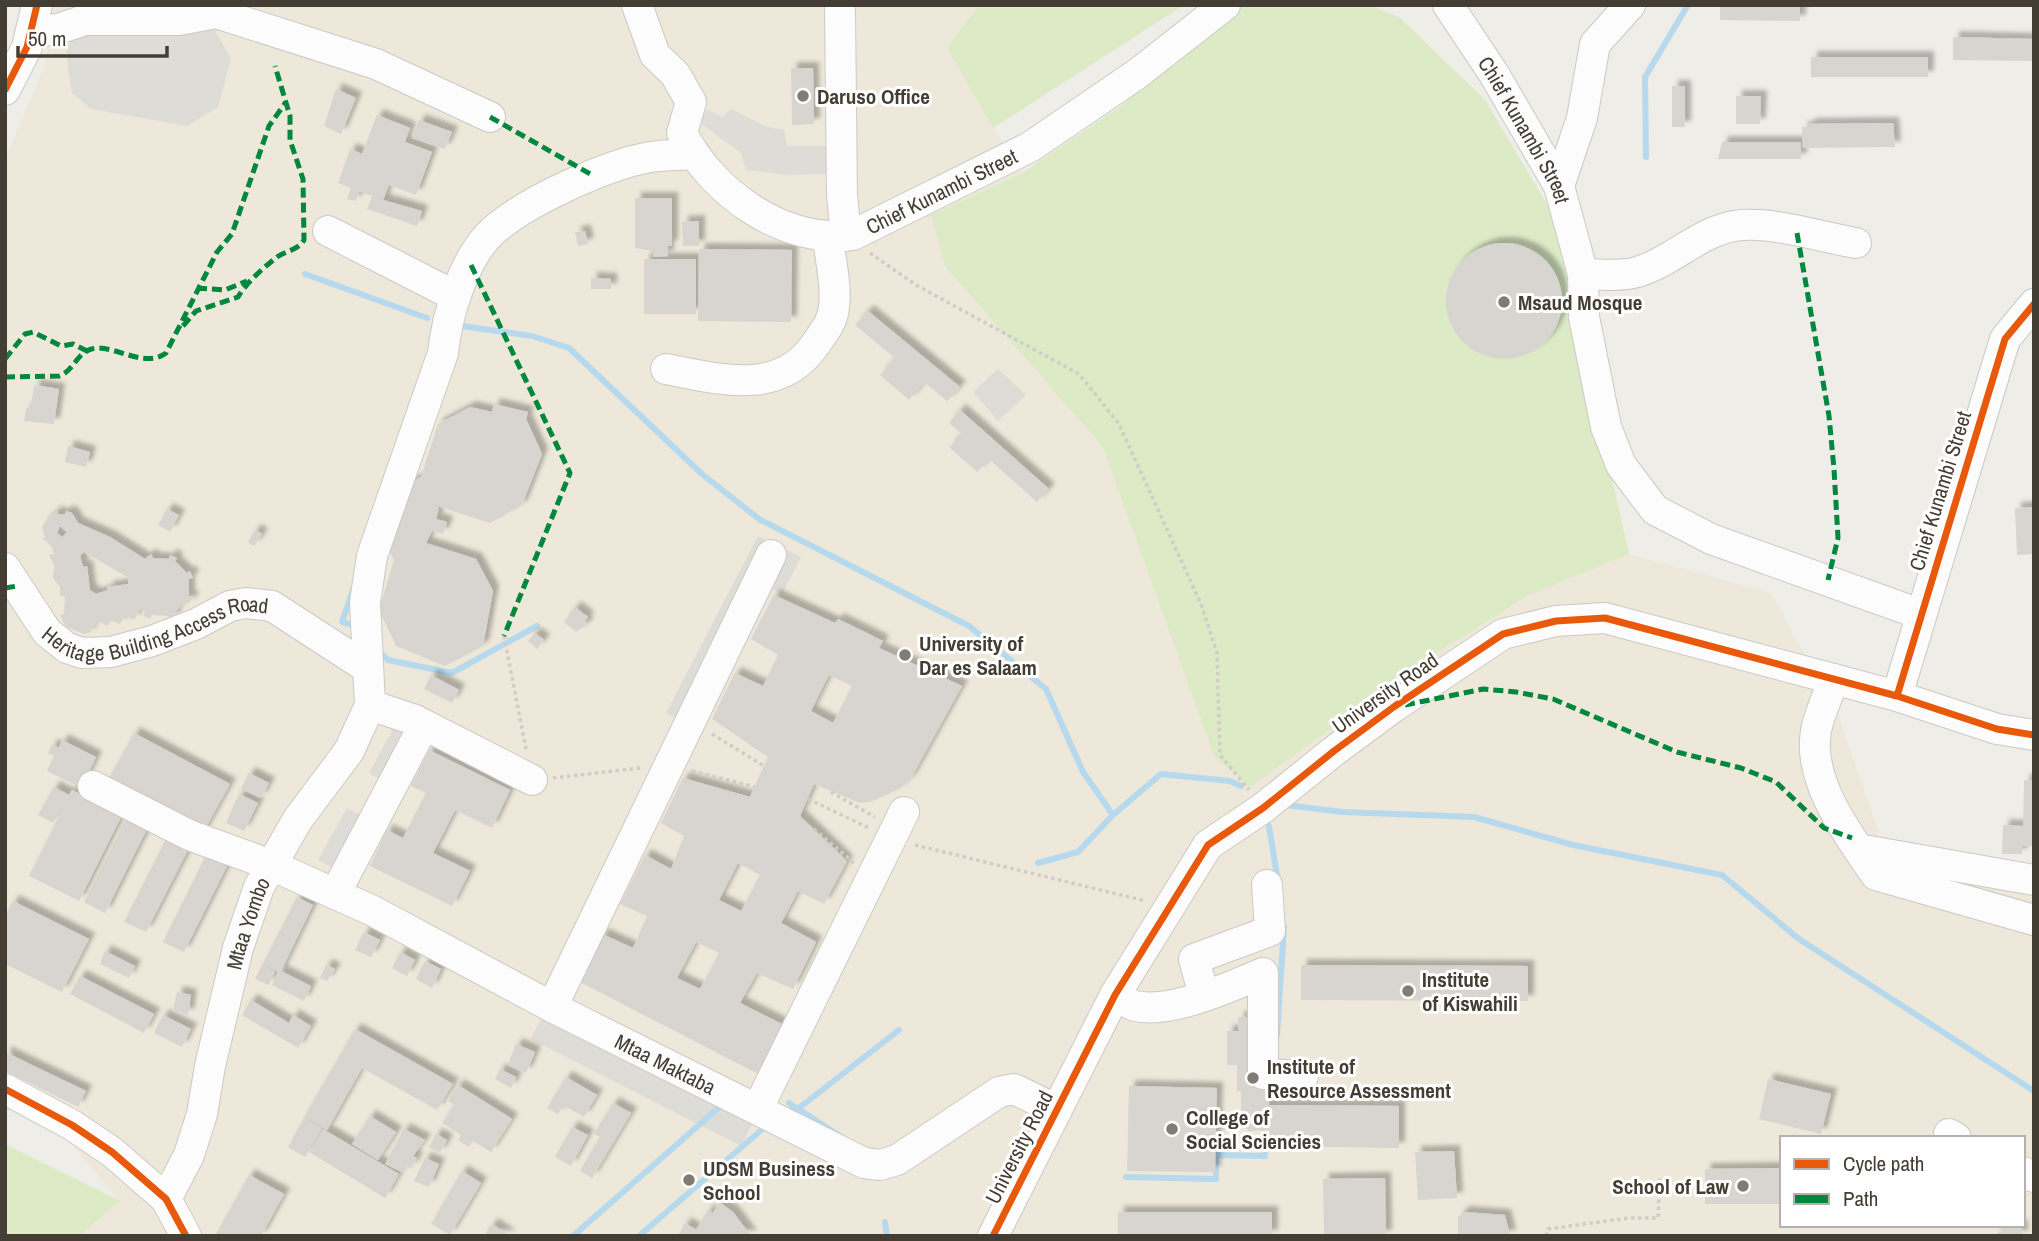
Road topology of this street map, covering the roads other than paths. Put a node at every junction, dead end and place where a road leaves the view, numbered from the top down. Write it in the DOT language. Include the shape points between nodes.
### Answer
graph roads {
  1 [pos="637,5"];
  2 [pos="1225,5"];
  3 [pos="1448,5"];
  4 [pos="1630,5"];
  5 [pos="840,9"];
  6 [pos="34,18"];
  7 [pos="5,90"];
  8 [pos="490,117"];
  9 [pos="693,154"];
  10 [pos="1559,186"];
  11 [pos="328,231"];
  12 [pos="837,236"];
  13 [pos="1856,243"];
  14 [pos="1583,275"];
  15 [pos="455,296"];
  16 [pos="2034,304"];
  17 [pos="666,369"];
  18 [pos="771,555"];
  19 [pos="5,568"];
  20 [pos="1920,614"];
  21 [pos="366,667"];
  22 [pos="1834,679"];
  23 [pos="1897,696"];
  24 [pos="370,705"];
  25 [pos="424,725"];
  26 [pos="2034,735"];
  27 [pos="532,780"];
  28 [pos="93,786"];
  29 [pos="896,827"];
  30 [pos="1858,849"];
  31 [pos="271,865"];
  32 [pos="2034,880"];
  33 [pos="1267,885"];
  34 [pos="335,894"];
  35 [pos="2034,920"];
  36 [pos="1115,995"];
  37 [pos="1205,995"];
  38 [pos="552,1007"];
  39 [pos="1303,1076"];
  40 [pos="5,1089"];
  41 [pos="758,1108"];
  42 [pos="1058,1110"];
  43 [pos="166,1199"];
  44 [pos="186,1236"];
  45 [pos="993,1236"];
  1 -- 9 [label="street" via="655,55 675,74 691,103 682,133"];
  2 -- 12 [label="street, Chief Kunambi Street" via="1137,74 1030,147"];
  3 -- 10 [label="street, Chief Kunambi Street"];
  4 -- 10 [label="street" via="1595,44 1582,118"];
  5 -- 12 [label="street" via="842,195"];
  6 -- 7 [label="street"];
  6 -- 8 [label="street" via="58,29 85,20 179,20 216,13 376,65"];
  9 -- 12 [label="street" via="717,182 752,210"];
  9 -- 15 [label="street" via="649,158 592,175 520,213 493,230"];
  10 -- 14 [label="street, Chief Kunambi Street"];
  11 -- 15 [label="street"];
  12 -- 17 [label="street" via="833,317 799,363 785,374 741,382"];
  13 -- 14 [label="street" via="1774,227 1736,226 1708,233 1636,272"];
  14 -- 20 [label="street, Chief Kunambi Street" via="1584,317 1606,427 1621,464 1655,510 1711,538"];
  15 -- 21 [label="street" via="443,353 372,556 365,602"];
  16 -- 20 [label="street, Chief Kunambi Street" via="2005,339"];
  18 -- 38 [label="street"];
  19 -- 21 [label="street, Heritage Building Access Road" via="47,632 82,653 111,652 152,641 246,603 272,606"];
  20 -- 23 [label="street, Chief Kunambi Street"];
  21 -- 24 [label="street"];
  22 -- 23 [label="street, University Road"];
  22 -- 30 [label="street" via="1816,728 1816,758 1827,793"];
  22 -- 36 [label="street, University Road" via="1605,618 1556,621 1503,634 1354,736 1264,808 1208,845"];
  23 -- 26 [label="street, University Road" via="1997,729"];
  24 -- 25 [label="street"];
  24 -- 31 [label="street, Mtaa Yombo" via="349,751 298,819"];
  25 -- 27 [label="street"];
  25 -- 34 [label="street"];
  28 -- 31 [label="street, Mtaa Maktaba" via="189,835"];
  29 -- 41 [label="street"];
  30 -- 32 [label="street"];
  30 -- 35 [label="street" via="1876,875"];
  31 -- 34 [label="street, Mtaa Maktaba"];
  31 -- 43 [label="street, Mtaa Yombo" via="238,948 189,1156"];
  33 -- 37 [label="street" via="1270,931 1194,959"];
  34 -- 38 [label="street, Mtaa Maktaba"];
  36 -- 37 [label="street" via="1134,1006 1169,1005"];
  36 -- 42 [label="street, University Road"];
  37 -- 39 [label="street" via="1263,973 1263,1074"];
  38 -- 41 [label="street, Mtaa Maktaba"];
  40 -- 43 [label="street" via="112,1152"];
  41 -- 42 [label="street, Mtaa Maktaba" via="847,1156 880,1165 897,1160 999,1092 1014,1089"];
  42 -- 45 [label="street, University Road"];
  43 -- 44 [label="street"];
}
